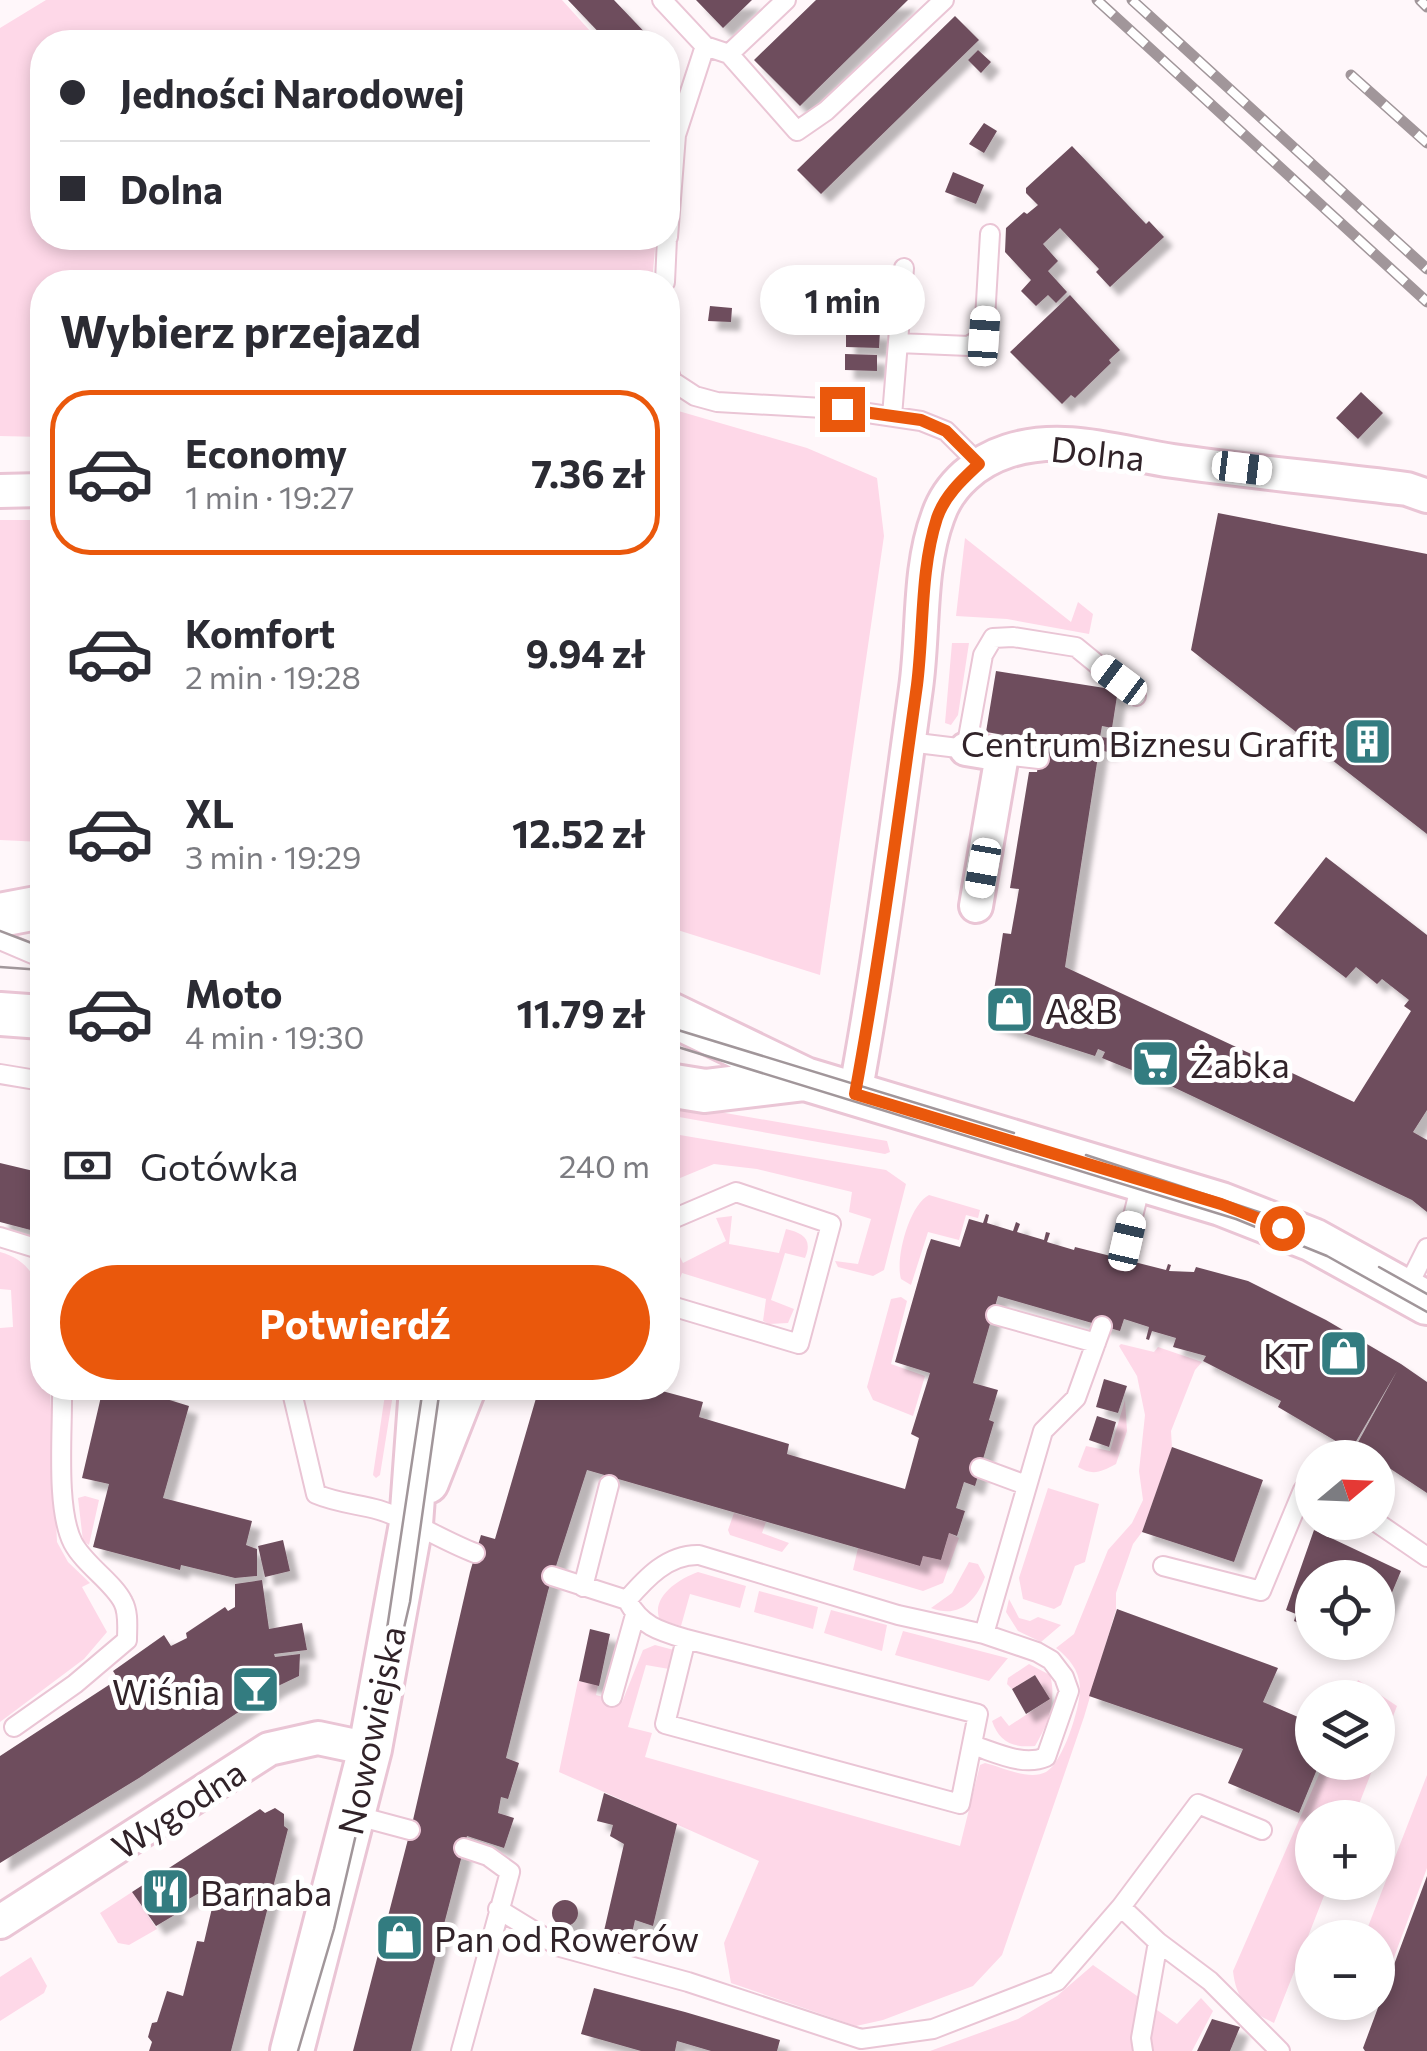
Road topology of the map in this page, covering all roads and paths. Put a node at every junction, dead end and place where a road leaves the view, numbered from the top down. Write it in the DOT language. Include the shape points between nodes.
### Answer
graph roads {
  1 [pos="662,0"];
  2 [pos="786,0"];
  3 [pos="944,0"];
  4 [pos="705,46"];
  5 [pos="729,54"];
  6 [pos="680,123"];
  7 [pos="990,234"];
  8 [pos="904,268"];
  9 [pos="898,343"];
  10 [pos="680,383"];
  11 [pos="892,416"];
  12 [pos="979,464"];
  13 [pos="30,490"];
  14 [pos="0,491"];
  15 [pos="1427,496"];
  16 [pos="1136,696"];
  17 [pos="909,742"];
  18 [pos="966,749"];
  19 [pos="1002,755"];
  20 [pos="1038,759"];
  21 [pos="976,906"];
  22 [pos="30,910"];
  23 [pos="0,915"];
  24 [pos="0,940"];
  25 [pos="30,953"];
  26 [pos="0,1014"];
  27 [pos="30,1017"];
  28 [pos="680,1019"];
  29 [pos="0,1074"];
  30 [pos="30,1079"];
  31 [pos="805,1079"];
  32 [pos="680,1087"];
  33 [pos="855,1094"];
  34 [pos="1142,1180"];
  35 [pos="680,1216"];
  36 [pos="0,1237"];
  37 [pos="30,1246"];
  38 [pos="1427,1248"];
  39 [pos="1122,1260"];
  40 [pos="1417,1296"];
  41 [pos="680,1309"];
  42 [pos="996,1316"];
  43 [pos="62,1400"];
  44 [pos="294,1400"];
  45 [pos="419,1400"];
  46 [pos="459,1400"];
  47 [pos="980,1468"];
  48 [pos="609,1485"];
  49 [pos="1026,1485"];
  50 [pos="1295,1509"];
  51 [pos="410,1524"];
  52 [pos="1395,1535"];
  53 [pos="475,1553"];
  54 [pos="1427,1557"];
  55 [pos="1163,1566"];
  56 [pos="552,1576"];
  57 [pos="583,1587"];
  58 [pos="631,1608"];
  59 [pos="984,1634"];
  60 [pos="686,1639"];
  61 [pos="612,1697"];
  62 [pos="14,1727"];
  63 [pos="972,1745"];
  64 [pos="370,1749"];
  65 [pos="354,1815"];
  66 [pos="410,1830"];
  67 [pos="1262,1830"];
  68 [pos="464,1848"];
  69 [pos="1122,1906"];
  70 [pos="498,1909"];
  71 [pos="0,1922"];
  72 [pos="1158,1942"];
  73 [pos="861,2045"];
  74 [pos="292,2051"];
  75 [pos="461,2051"];
  76 [pos="1143,2051"];
  77 [pos="1280,2051"];
  1 -- 4 [label="lane"];
  2 -- 5 [label="lane"];
  3 -- 5 [label="lane" via="796,131"];
  4 -- 5 [label="lane"];
  4 -- 6 [label="lane"];
  7 -- 9 [label="lane" via="984,336 969,346"];
  8 -- 9 [label="lane"];
  9 -- 11 [label="lane"];
  10 -- 11 [label="lane" via="717,402"];
  11 -- 12 [label="lane" via="946,431"];
  12 -- 15 [label="street, Dolna" via="1046,444 1100,446"];
  12 -- 17 [label="street" via="939,512 928,550"];
  13 -- 14 [label="street"];
  16 -- 18 [label="lane" via="1076,647 993,638 983,655"];
  17 -- 18 [label="lane"];
  17 -- 33 [label="street"];
  18 -- 19 [label="street"];
  19 -- 20 [label="lane"];
  19 -- 21 [label="street"];
  22 -- 23 [label="street"];
  24 -- 25 [label="lane"];
  26 -- 27 [label="street"];
  28 -- 31 [label="street"];
  29 -- 30 [label="lane"];
  31 -- 32 [label="street" via="704,1092"];
  31 -- 33 [label="street"];
  33 -- 34 [label="street"];
  34 -- 39 [label="lane"];
  34 -- 40 [label="street" via="1312,1240"];
  35 -- 41 [label="lane" via="736,1192 830,1224 799,1344"];
  36 -- 37 [label="lane"];
  38 -- 40 [label="lane"];
  42 -- 49 [label="lane" via="1099,1335 1076,1398 1043,1431"];
  43 -- 62 [label="lane" via="62,1490 72,1541 123,1600 127,1640"];
  44 -- 51 [label="lane" via="316,1494"];
  45 -- 51 [label="street, Nowowiejska"];
  46 -- 51 [label="street, Nowowiejska"];
  47 -- 49 [label="lane"];
  48 -- 57 [label="lane"];
  49 -- 59 [label="lane"];
  50 -- 55 [label="lane" via="1260,1591"];
  51 -- 53 [label="lane"];
  51 -- 64 [label="street, Nowowiejska"];
  52 -- 54 [label="lane"];
  56 -- 57 [label="lane"];
  57 -- 58 [label="lane"];
  58 -- 59 [label="lane" via="648,1576 688,1555"];
  58 -- 60 [label="lane" via="651,1628"];
  58 -- 61 [label="lane"];
  59 -- 63 [label="lane" via="1050,1660 1068,1691 1046,1758 1021,1760"];
  60 -- 63 [label="lane" via="978,1714"];
  60 -- 63 [label="lane" via="665,1724 960,1804"];
  64 -- 65 [label="street, Nowowiejska"];
  64 -- 71 [label="street, Wygodna" via="318,1738 269,1750"];
  65 -- 66 [label="lane"];
  65 -- 74 [label="street, Nowowiejska"];
  67 -- 69 [label="lane" via="1198,1804"];
  68 -- 70 [label="lane" via="510,1872"];
  69 -- 72 [label="lane"];
  69 -- 73 [label="lane" via="1058,1981 934,2029"];
  70 -- 73 [label="lane" via="560,1947 688,1982"];
  70 -- 75 [label="lane"];
  72 -- 76 [label="lane"];
  72 -- 77 [label="lane" via="1210,1981"];
}
